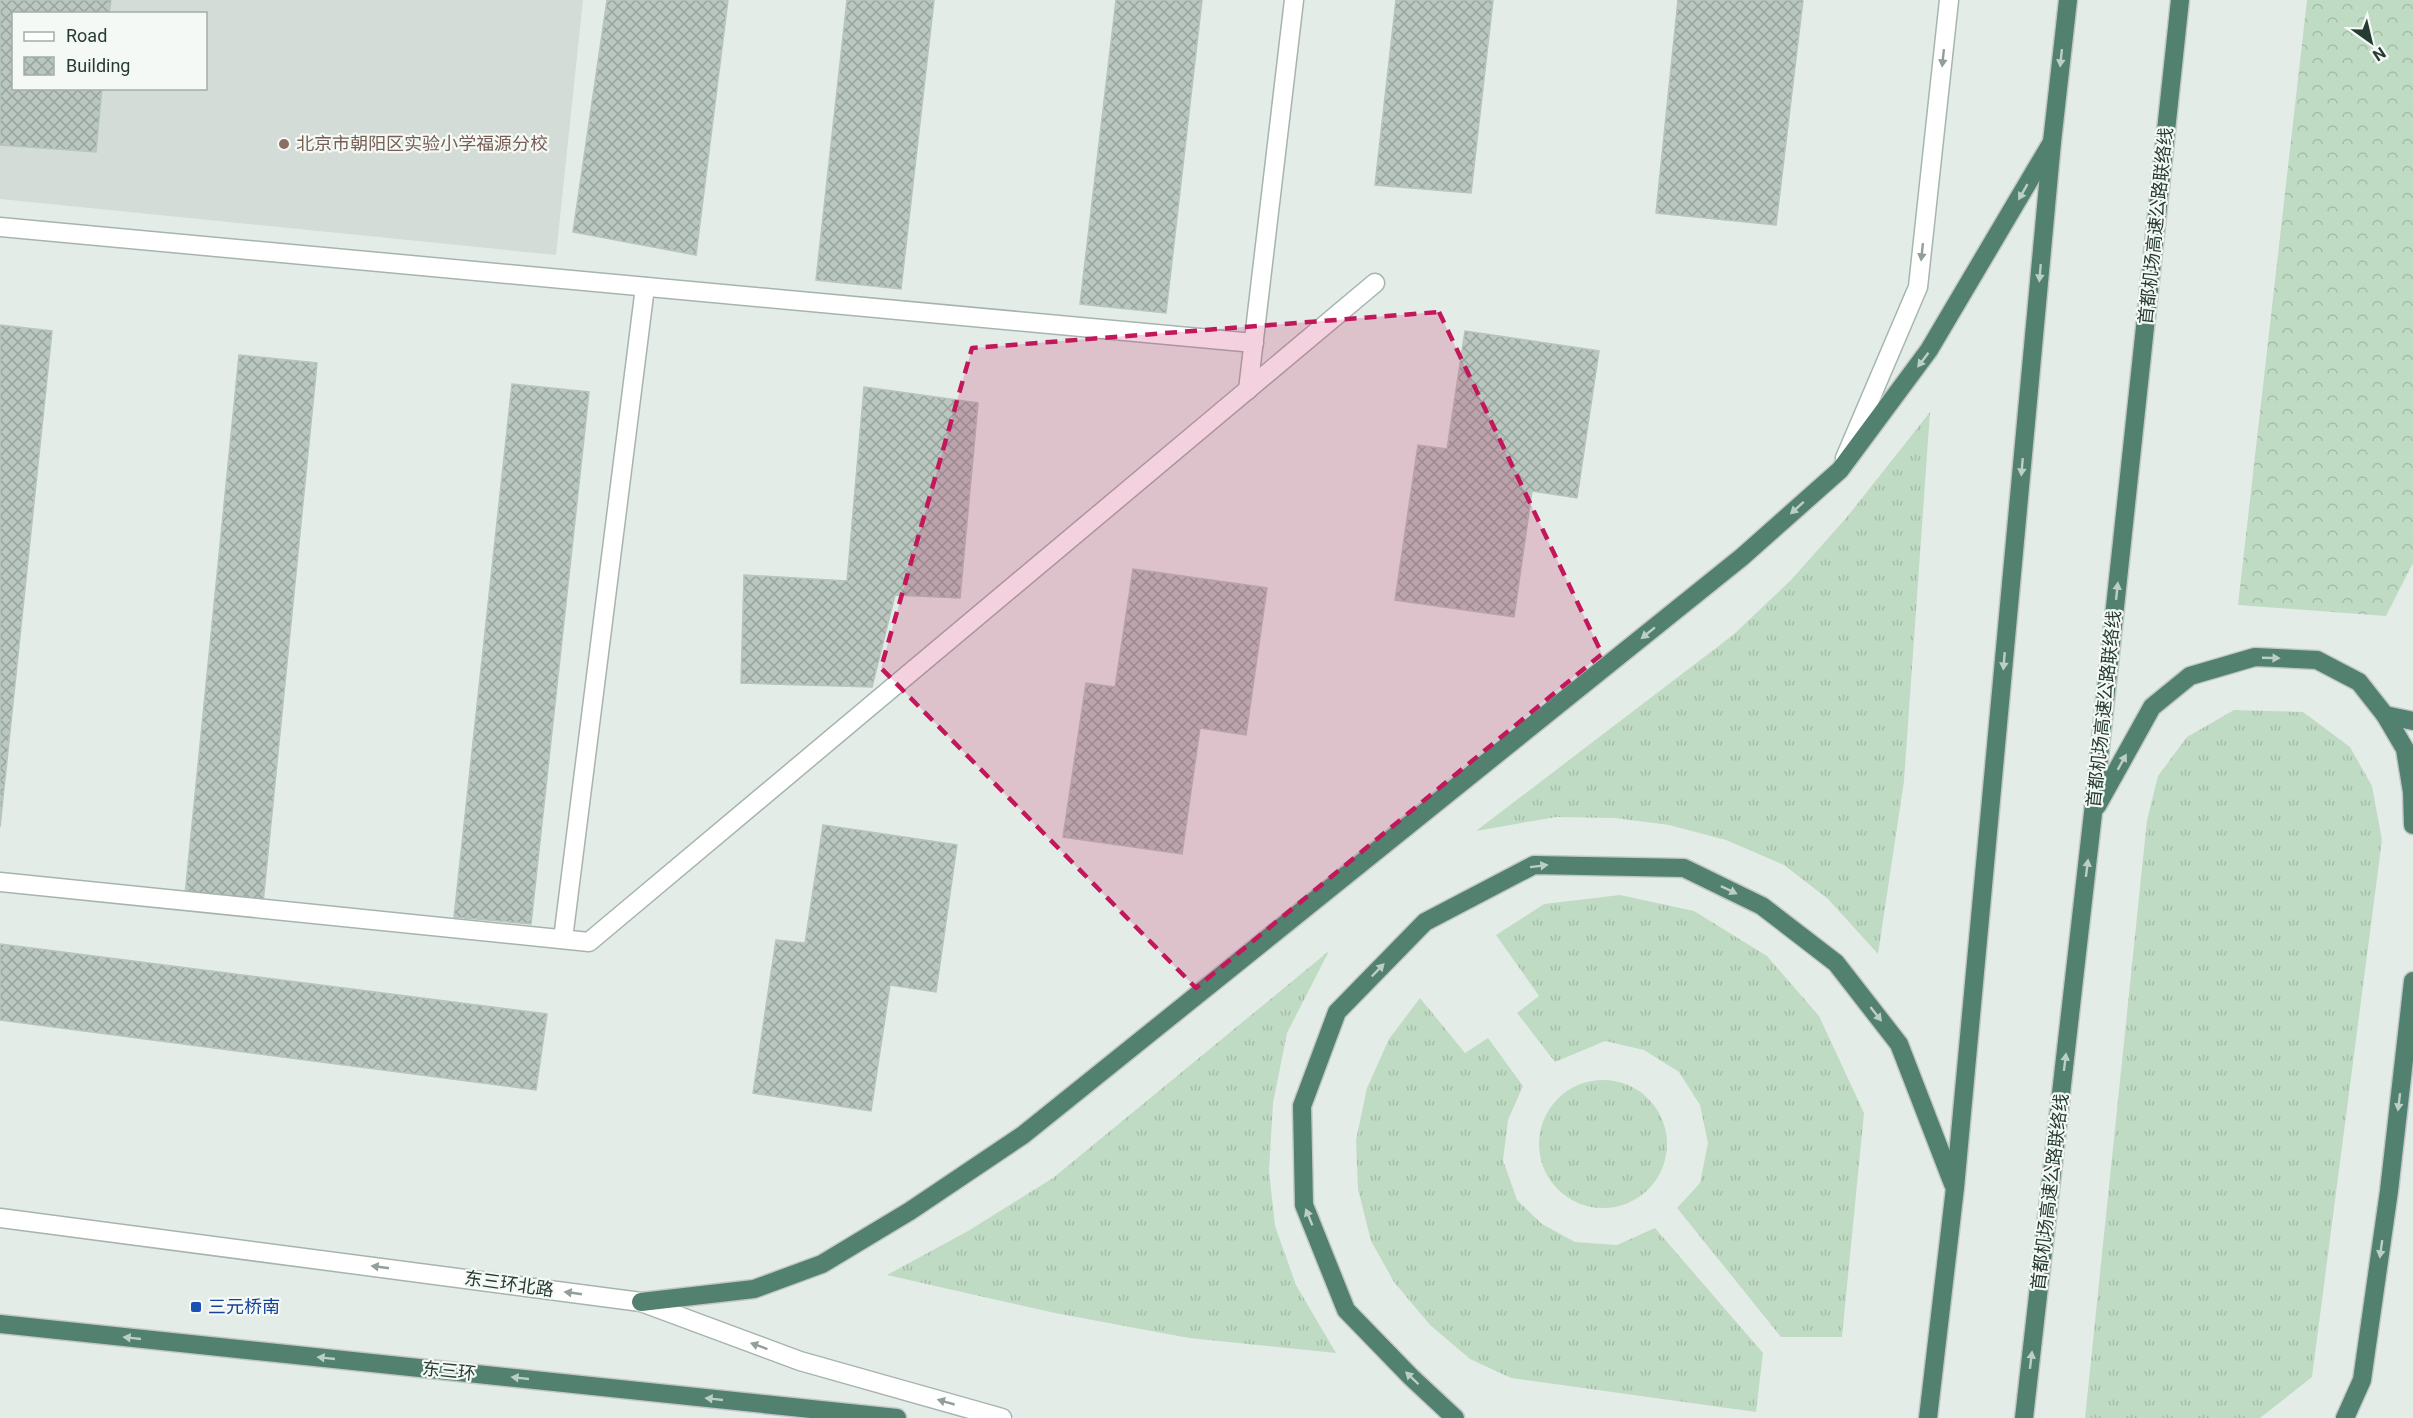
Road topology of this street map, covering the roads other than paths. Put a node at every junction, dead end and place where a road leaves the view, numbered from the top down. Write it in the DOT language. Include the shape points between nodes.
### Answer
graph roads {
  1 [pos="1294,0"];
  2 [pos="1949,0"];
  3 [pos="2068,0"];
  4 [pos="2180,0"];
  5 [pos="2052,142"];
  6 [pos="0,227"];
  7 [pos="1375,283"];
  8 [pos="645,287"];
  9 [pos="1254,343"];
  10 [pos="1248,390"];
  11 [pos="1840,470"];
  12 [pos="2385,715"];
  13 [pos="2413,721"];
  14 [pos="2093,813"];
  15 [pos="2413,825"];
  16 [pos="0,882"];
  17 [pos="563,939"];
  18 [pos="2413,981"];
  19 [pos="1955,1188"];
  20 [pos="0,1218"];
  21 [pos="641,1302"];
  22 [pos="0,1324"];
  23 [pos="897,1418"];
  24 [pos="1002,1418"];
  25 [pos="1455,1418"];
  26 [pos="1928,1418"];
  27 [pos="2024,1418"];
  28 [pos="2346,1418"];
  1 -- 9 [label="street"];
  2 -- 11 [label="street, one-way" via="1918,287"];
  3 -- 5 [label="highway, one-way"];
  14 -- 4 [label="highway, 首都机场高速公路联络线, one-way"];
  5 -- 11 [label="highway, one-way" via="1929,350"];
  5 -- 19 [label="highway, one-way"];
  6 -- 8 [label="street"];
  7 -- 10 [label="street"];
  8 -- 9 [label="street"];
  8 -- 17 [label="street"];
  9 -- 10 [label="street"];
  10 -- 17 [label="street" via="589,942"];
  11 -- 21 [label="highway, one-way" via="1742,558 1023,1135 822,1264 754,1289"];
  12 -- 13 [label="highway"];
  14 -- 12 [label="highway, one-way" via="2151,707 2190,676 2255,657 2317,660 2359,682"];
  12 -- 15 [label="highway" via="2405,749"];
  27 -- 14 [label="highway, 首都机场高速公路联络线, one-way"];
  16 -- 17 [label="street"];
  18 -- 28 [label="highway, one-way" via="2362,1380"];
  25 -- 19 [label="highway, one-way" via="1346,1310 1304,1205 1302,1106 1337,1012 1425,922 1534,865 1684,868 1762,906 1836,963 1899,1044"];
  19 -- 26 [label="highway"];
  21 -- 20 [label="street, 东三环北路, one-way"];
  24 -- 21 [label="street, 东三环北路, one-way" via="800,1361"];
  23 -- 22 [label="highway, 东三环, one-way"];
}
